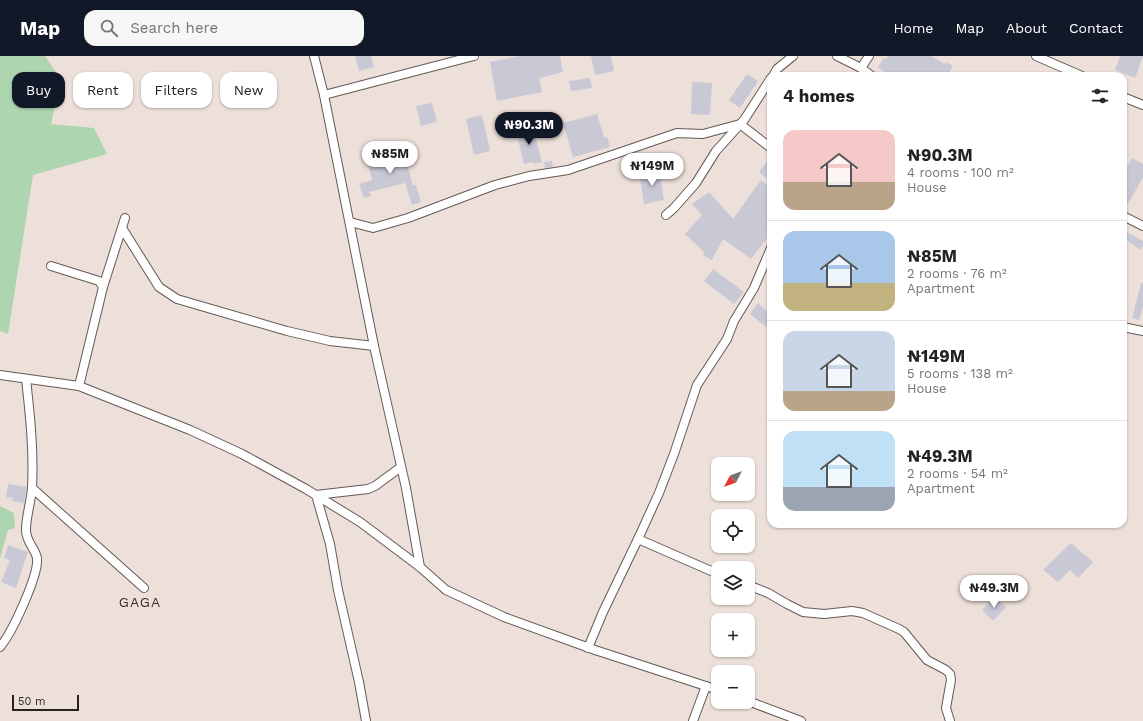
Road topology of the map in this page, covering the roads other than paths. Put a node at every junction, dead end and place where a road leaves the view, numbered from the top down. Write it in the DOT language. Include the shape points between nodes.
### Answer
graph roads {
  1 [pos="314,56"];
  2 [pos="474,56"];
  3 [pos="793,56"];
  4 [pos="838,56"];
  5 [pos="869,56"];
  6 [pos="1036,56"];
  7 [pos="862,68"];
  8 [pos="776,72"];
  9 [pos="867,72"];
  10 [pos="1073,72"];
  11 [pos="767,84"];
  12 [pos="324,95"];
  13 [pos="1127,99"];
  14 [pos="1143,105"];
  15 [pos="740,124"];
  16 [pos="767,145"];
  17 [pos="666,215"];
  18 [pos="125,218"];
  19 [pos="1127,218"];
  20 [pos="350,222"];
  21 [pos="1143,226"];
  22 [pos="122,228"];
  23 [pos="767,257"];
  24 [pos="51,266"];
  25 [pos="103,287"];
  26 [pos="1127,328"];
  27 [pos="1143,331"];
  28 [pos="374,346"];
  29 [pos="0,374"];
  30 [pos="26,379"];
  31 [pos="79,386"];
  32 [pos="401,467"];
  33 [pos="32,488"];
  34 [pos="316,495"];
  35 [pos="638,539"];
  36 [pos="420,567"];
  37 [pos="711,571"];
  38 [pos="144,588"];
  39 [pos="755,588"];
  40 [pos="0,647"];
  41 [pos="588,648"];
  42 [pos="706,686"];
  43 [pos="711,688"];
  44 [pos="755,704"];
  45 [pos="366,721"];
  46 [pos="693,721"];
  47 [pos="801,721"];
  48 [pos="950,721"];
  1 -- 12 [label="street"];
  2 -- 12 [label="street"];
  3 -- 8 [label="street"];
  4 -- 7 [label="street"];
  5 -- 7 [label="street"];
  6 -- 10 [label="street"];
  7 -- 9 [label="street"];
  11 -- 15 [label="street"];
  12 -- 20 [label="street"];
  13 -- 14 [label="street"];
  15 -- 16 [label="street"];
  15 -- 17 [label="street" via="716,152 696,183"];
  15 -- 20 [label="street" via="703,134 677,133 568,170 495,185 408,218 373,228"];
  18 -- 22 [label="street"];
  19 -- 21 [label="street"];
  20 -- 28 [label="street"];
  22 -- 25 [label="street"];
  22 -- 28 [label="street" via="159,287 177,299 286,332"];
  23 -- 35 [label="street" via="727,339 697,385 674,454"];
  24 -- 25 [label="street" via="99,281"];
  25 -- 31 [label="street"];
  26 -- 27 [label="street"];
  28 -- 32 [label="street"];
  29 -- 30 [label="street"];
  30 -- 31 [label="street"];
  30 -- 33 [label="street" via="33,440"];
  31 -- 34 [label="street" via="190,430 242,454"];
  32 -- 34 [label="street" via="368,489"];
  32 -- 36 [label="street"];
  33 -- 38 [label="street"];
  33 -- 40 [label="street" via="26,531 37,561 23,606"];
  34 -- 36 [label="street" via="360,522"];
  34 -- 45 [label="street" via="330,544"];
  35 -- 37 [label="street"];
  35 -- 41 [label="street"];
  36 -- 41 [label="street" via="446,590 504,617"];
  39 -- 48 [label="street" via="803,612 824,614 852,611 899,628 927,660 950,674 946,708"];
  41 -- 42 [label="street"];
  42 -- 43 [label="street"];
  42 -- 46 [label="street"];
  44 -- 47 [label="street"];
}
